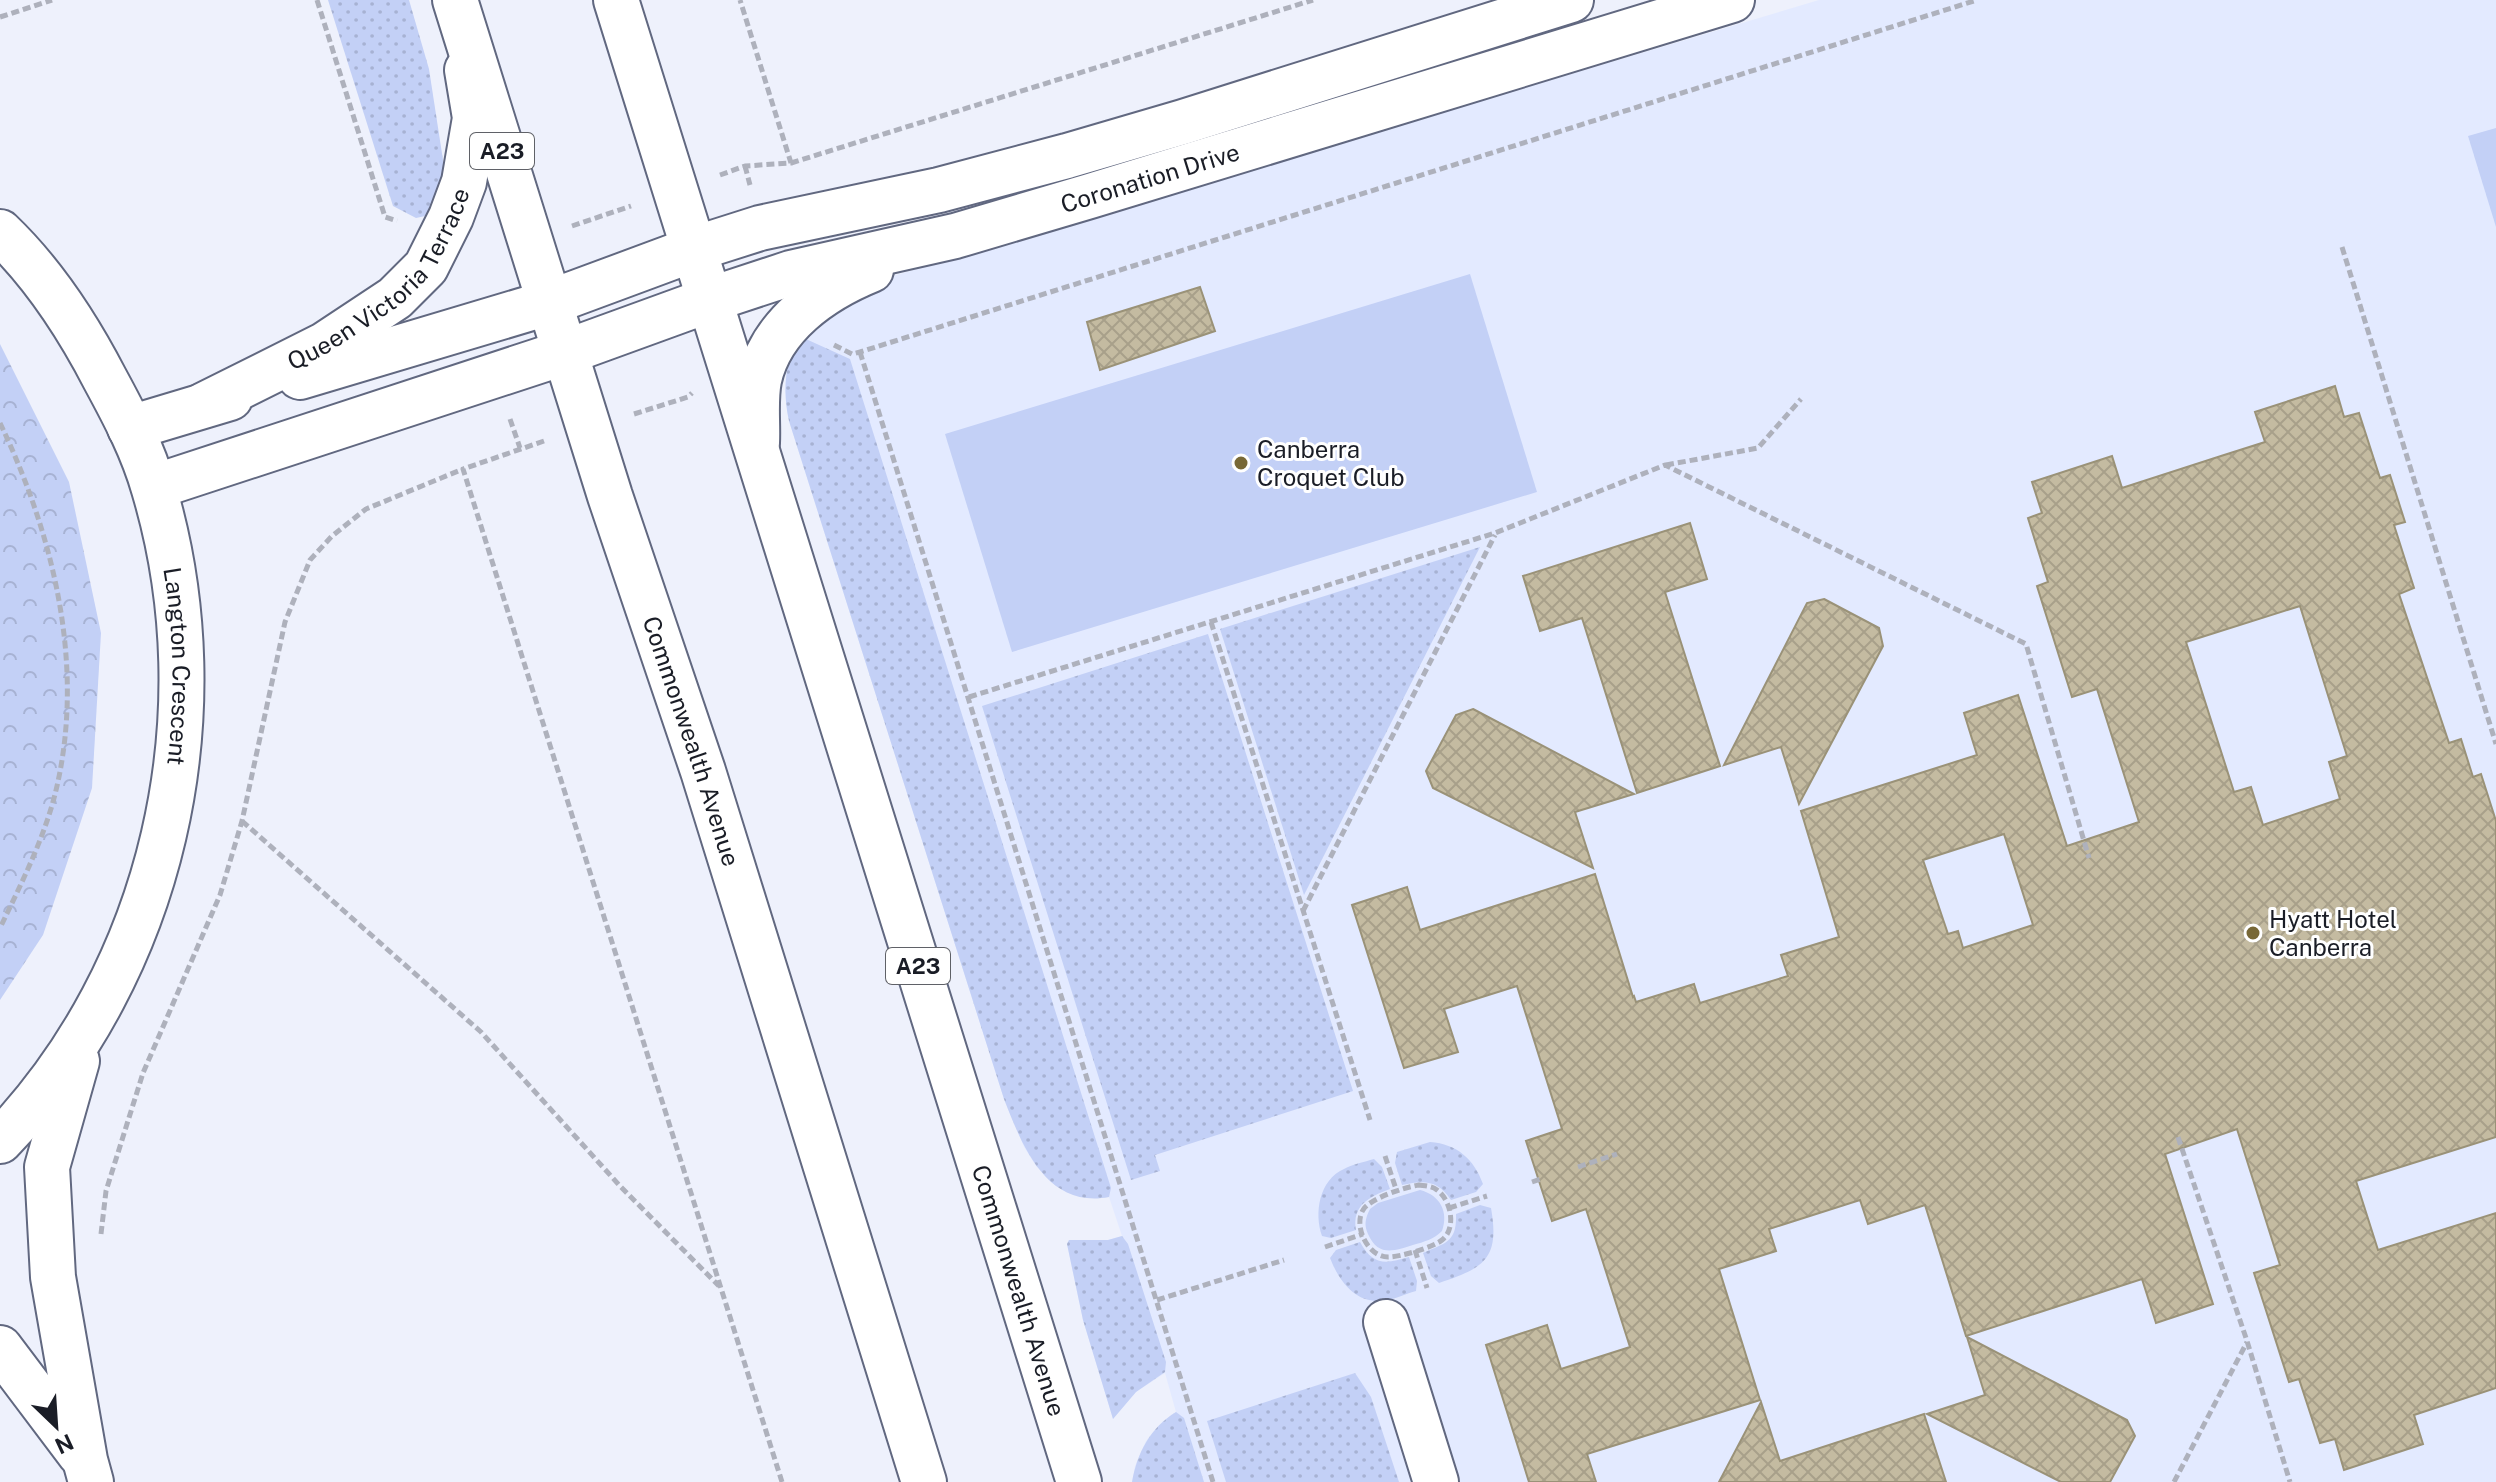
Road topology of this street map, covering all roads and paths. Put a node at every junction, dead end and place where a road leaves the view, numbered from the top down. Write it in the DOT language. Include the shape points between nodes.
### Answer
graph roads {
  1 [pos="52,0"];
  2 [pos="317,0"];
  3 [pos="455,0"];
  4 [pos="616,0"];
  5 [pos="740,0"];
  6 [pos="1313,0"];
  7 [pos="1571,0"];
  8 [pos="1732,0"];
  9 [pos="1977,0"];
  10 [pos="1650,12"];
  11 [pos="0,17"];
  12 [pos="791,163"];
  13 [pos="675,191"];
  14 [pos="385,217"];
  15 [pos="0,232"];
  16 [pos="955,236"];
  17 [pos="529,238"];
  18 [pos="2342,247"];
  19 [pos="694,249"];
  20 [pos="709,300"];
  21 [pos="551,302"];
  22 [pos="826,341"];
  23 [pos="566,352"];
  24 [pos="860,352"];
  25 [pos="688,397"];
  26 [pos="1801,399"];
  27 [pos="204,405"];
  28 [pos="642,412"];
  29 [pos="0,423"];
  30 [pos="130,428"];
  31 [pos="520,448"];
  32 [pos="757,450"];
  33 [pos="1665,465"];
  34 [pos="463,469"];
  35 [pos="154,487"];
  36 [pos="1495,533"];
  37 [pos="1211,622"];
  38 [pos="969,697"];
  39 [pos="2496,744"];
  40 [pos="242,821"];
  41 [pos="2089,858"];
  42 [pos="1303,912"];
  43 [pos="0,928"];
  44 [pos="87,1024"];
  45 [pos="1370,1120"];
  46 [pos="2178,1137"];
  47 [pos="0,1141"];
  48 [pos="1617,1154"];
  49 [pos="1385,1156"];
  50 [pos="1578,1167"];
  51 [pos="1541,1179"];
  52 [pos="1532,1182"];
  53 [pos="1397,1192"];
  54 [pos="1487,1196"];
  55 [pos="1449,1208"];
  56 [pos="1363,1234"];
  57 [pos="1325,1247"];
  58 [pos="99,1248"];
  59 [pos="1415,1250"];
  60 [pos="1284,1260"];
  61 [pos="720,1287"];
  62 [pos="1427,1288"];
  63 [pos="1157,1300"];
  64 [pos="1386,1322"];
  65 [pos="2247,1341"];
  66 [pos="0,1348"];
  67 [pos="88,1471"];
  68 [pos="782,1482"];
  69 [pos="924,1482"];
  70 [pos="1079,1482"];
  71 [pos="1213,1482"];
  72 [pos="1436,1482"];
  73 [pos="2174,1482"];
  74 [pos="2290,1482"];
  1 -- 11 [label="path"];
  2 -- 14 [label="path"];
  3 -- 17 [label="main road, Commonwealth Avenue / A23"];
  3 -- 27 [label="main road, Queen Victoria Terrace" via="475,118 464,182 426,267 395,298 324,345"];
  4 -- 13 [label="main road, Commonwealth Avenue / A23"];
  5 -- 12 [label="path"];
  6 -- 12 [label="path"];
  7 -- 19 [label="main road, Coronation Drive" via="1067,156 760,228"];
  8 -- 10 [label="main road, Coronation Drive"];
  9 -- 24 [label="path"];
  10 -- 16 [label="main road, Coronation Drive"];
  12 -- 13 [label="path" via="745,166"];
  13 -- 17 [label="path"];
  13 -- 19 [label="main road, Commonwealth Avenue / A23"];
  15 -- 30 [label="main road" via="74,323"];
  16 -- 20 [label="main road, Coronation Drive" via="791,273"];
  16 -- 32 [label="main road" via="847,280 791,322 770,348 759,381"];
  17 -- 21 [label="main road, Commonwealth Avenue / A23"];
  18 -- 39 [label="path"];
  19 -- 20 [label="main road, Commonwealth Avenue / A23"];
  19 -- 21 [label="main road, Coronation Drive"];
  20 -- 23 [label="main road, Coronation Drive"];
  20 -- 32 [label="main road, Commonwealth Avenue / A23"];
  21 -- 23 [label="main road, Commonwealth Avenue / A23"];
  21 -- 27 [label="main road, Queen Victoria Terrace"];
  22 -- 24 [label="path" via="852,354"];
  23 -- 35 [label="main road"];
  23 -- 69 [label="main road, Commonwealth Avenue / A23" via="703,771"];
  24 -- 38 [label="path"];
  25 -- 28 [label="path"];
  26 -- 33 [label="path" via="1758,448"];
  27 -- 30 [label="main road, Queen Victoria Terrace"];
  29 -- 43 [label="path" via="36,511 58,589 67,664 57,786 35,854"];
  30 -- 35 [label="main road"];
  31 -- 34 [label="path"];
  32 -- 70 [label="main road, Commonwealth Avenue / A23"];
  33 -- 36 [label="path"];
  33 -- 41 [label="path" via="2026,644"];
  34 -- 40 [label="path" via="366,509 310,560 285,622"];
  34 -- 61 [label="path"];
  35 -- 44 [label="main road, Langton Crescent" via="181,643 173,791 141,912"];
  36 -- 37 [label="path"];
  36 -- 42 [label="path"];
  37 -- 38 [label="path"];
  37 -- 42 [label="path"];
  38 -- 63 [label="path"];
  40 -- 58 [label="path" via="220,895 143,1073 106,1191"];
  40 -- 61 [label="path" via="481,1032"];
  42 -- 45 [label="path"];
  44 -- 47 [label="main road, Langton Crescent" via="40,1095"];
  44 -- 67 [label="main road, Langton Crescent" via="47,1167 53,1277"];
  46 -- 65 [label="path"];
  48 -- 50 [label="path"];
  49 -- 53 [label="path"];
  51 -- 52 [label="path"];
  53 -- 55 [label="path" via="1430,1186"];
  53 -- 56 [label="path" via="1364,1209"];
  54 -- 55 [label="path"];
  55 -- 59 [label="path" via="1445,1236"];
  56 -- 57 [label="path"];
  56 -- 59 [label="path" via="1371,1249 1383,1256"];
  59 -- 62 [label="path"];
  60 -- 63 [label="path"];
  61 -- 68 [label="path"];
  63 -- 71 [label="path"];
  64 -- 72 [label="main road"];
  65 -- 73 [label="path"];
  65 -- 74 [label="path"];
  66 -- 67 [label="main road, Langton Crescent"];
}
